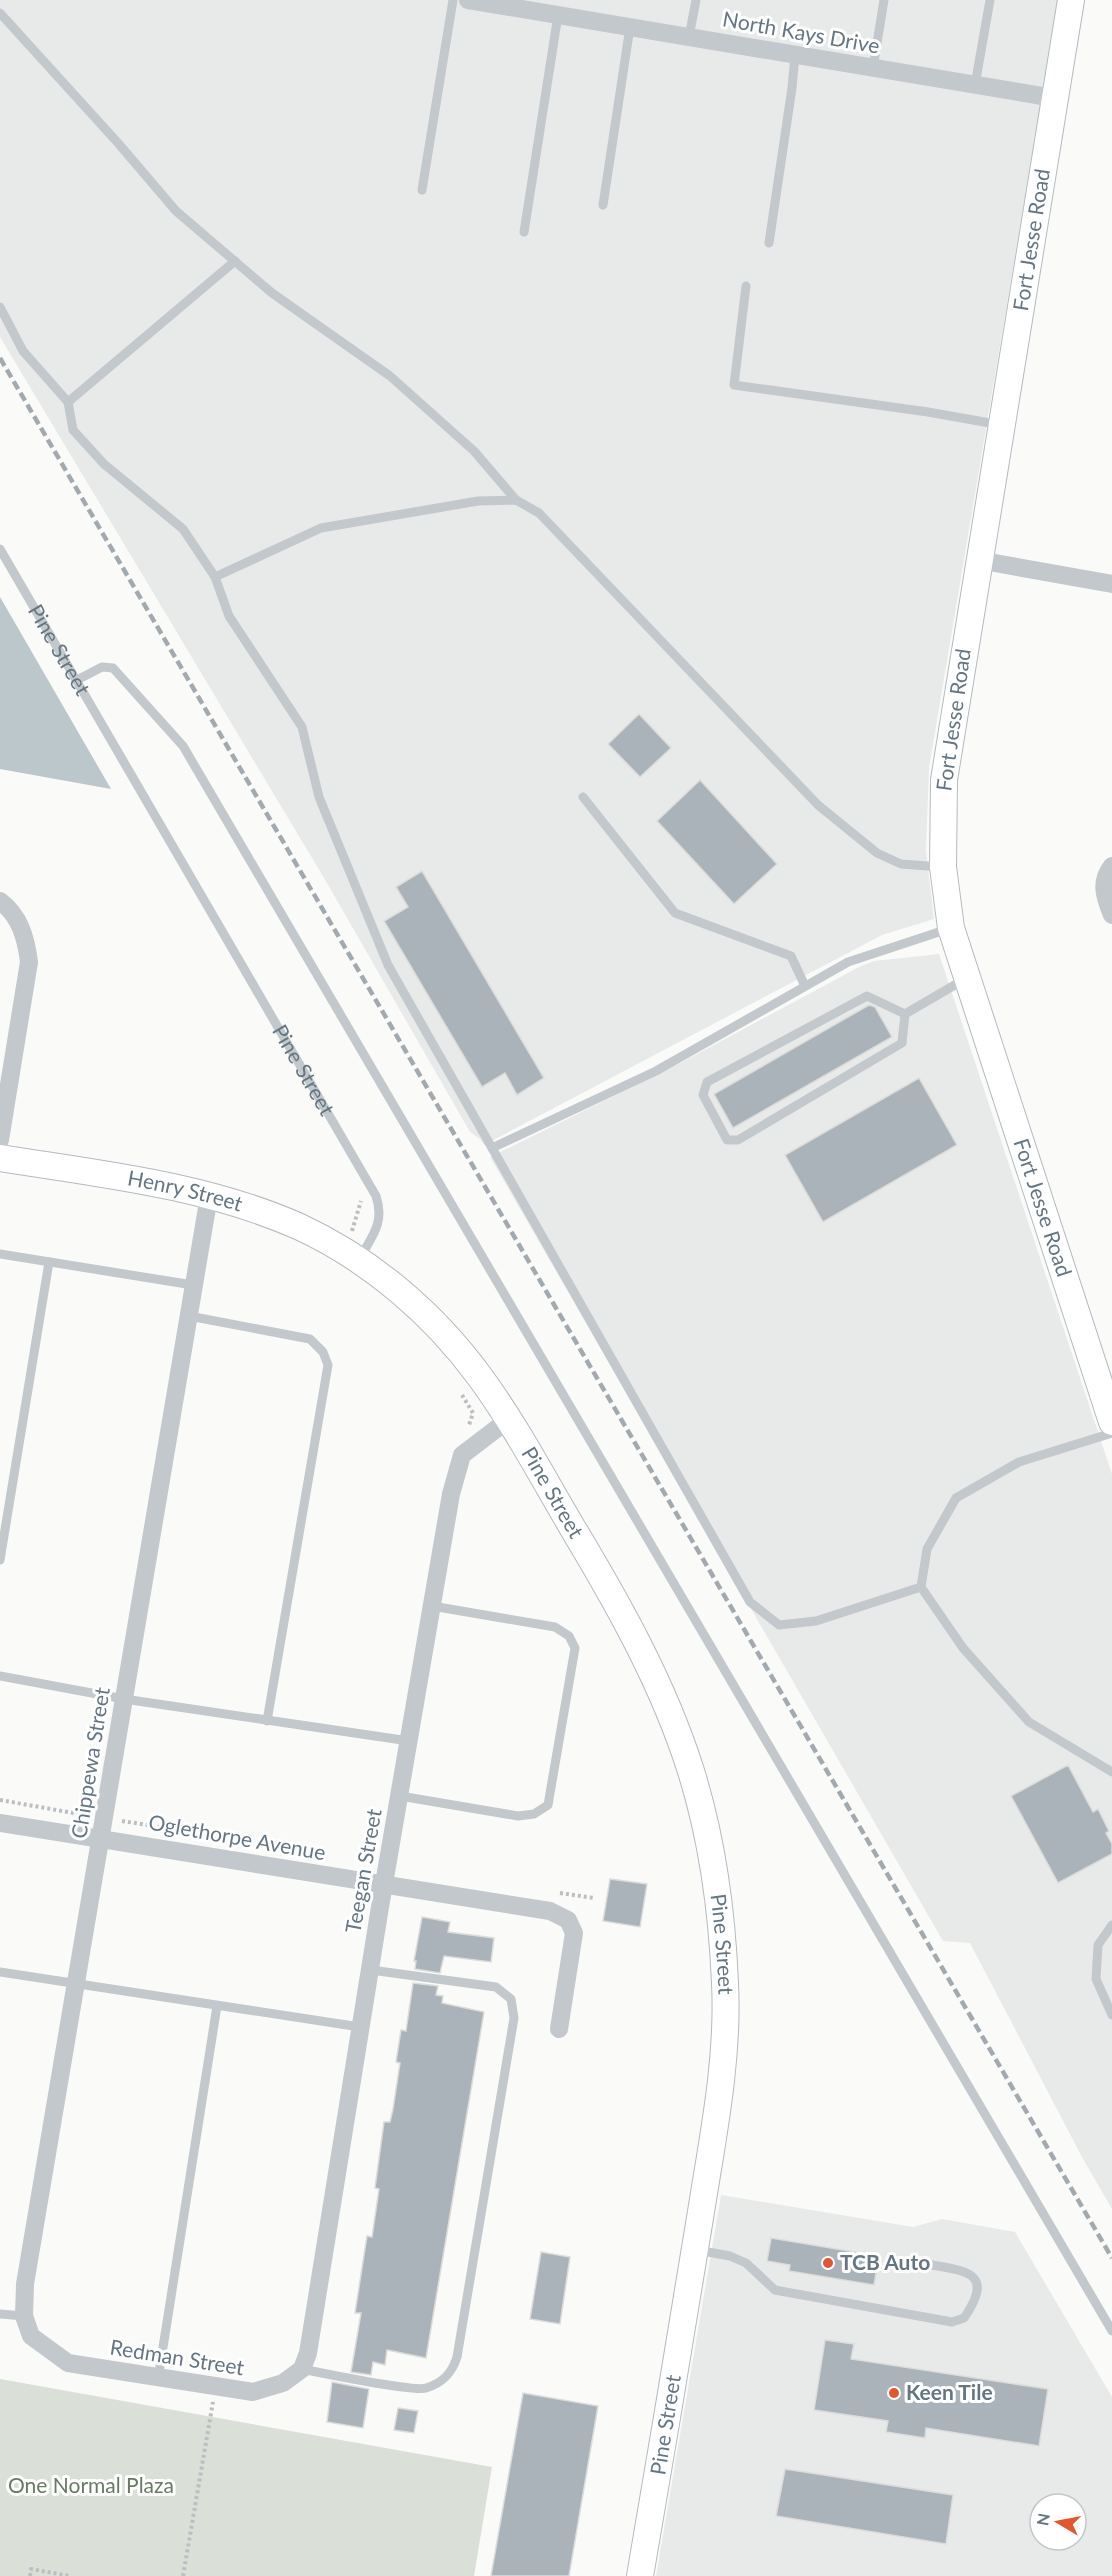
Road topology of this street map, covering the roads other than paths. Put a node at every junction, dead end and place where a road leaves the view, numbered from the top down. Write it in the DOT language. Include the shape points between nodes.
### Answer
graph roads {
  1 [pos="453,0"];
  2 [pos="468,0"];
  3 [pos="696,0"];
  4 [pos="884,0"];
  5 [pos="990,0"];
  6 [pos="1071,0"];
  7 [pos="0,13"];
  8 [pos="558,15"];
  9 [pos="630,27"];
  10 [pos="689,37"];
  11 [pos="795,55"];
  12 [pos="873,68"];
  13 [pos="975,85"];
  14 [pos="1054,98"];
  15 [pos="422,190"];
  16 [pos="603,205"];
  17 [pos="524,232"];
  18 [pos="769,243"];
  19 [pos="235,261"];
  20 [pos="746,286"];
  21 [pos="0,307"];
  22 [pos="68,402"];
  23 [pos="1001,425"];
  24 [pos="516,500"];
  25 [pos="0,549"];
  26 [pos="978,560"];
  27 [pos="215,577"];
  28 [pos="1112,584"];
  29 [pos="77,680"];
  30 [pos="583,797"];
  31 [pos="943,867"];
  32 [pos="1109,870"];
  33 [pos="0,902"];
  34 [pos="1112,915"];
  35 [pos="951,928"];
  36 [pos="967,978"];
  37 [pos="805,986"];
  38 [pos="905,1014"];
  39 [pos="0,1140"];
  40 [pos="492,1148"];
  41 [pos="0,1158"];
  42 [pos="208,1196"];
  43 [pos="0,1254"];
  44 [pos="359,1260"];
  45 [pos="49,1262"];
  46 [pos="193,1285"];
  47 [pos="189,1316"];
  48 [pos="508,1420"];
  49 [pos="1112,1422"];
  50 [pos="1112,1433"];
  51 [pos="0,1560"];
  52 [pos="921,1587"];
  53 [pos="432,1606"];
  54 [pos="0,1676"];
  55 [pos="124,1699"];
  56 [pos="267,1721"];
  57 [pos="409,1741"];
  58 [pos="1112,1772"];
  59 [pos="400,1796"];
  60 [pos="0,1823"];
  61 [pos="101,1839"];
  62 [pos="384,1886"];
  63 [pos="1112,1925"];
  64 [pos="371,1970"];
  65 [pos="0,1972"];
  66 [pos="75,1984"];
  67 [pos="218,2006"];
  68 [pos="1112,2015"];
  69 [pos="360,2027"];
  70 [pos="559,2029"];
  71 [pos="694,2250"];
  72 [pos="926,2264"];
  73 [pos="0,2314"];
  74 [pos="24,2316"];
  75 [pos="1112,2331"];
  76 [pos="31,2336"];
  77 [pos="305,2361"];
  78 [pos="158,2379"];
  79 [pos="640,2576"];
  1 -- 15 [label="lane"];
  2 -- 8 [label="street, North Kays Drive"];
  3 -- 10 [label="lane"];
  4 -- 12 [label="lane"];
  5 -- 13 [label="lane"];
  6 -- 14 [label="street, Fort Jesse Road"];
  7 -- 19 [label="lane" via="176,211"];
  8 -- 9 [label="street, North Kays Drive"];
  8 -- 17 [label="lane"];
  9 -- 10 [label="street, North Kays Drive"];
  9 -- 16 [label="lane"];
  10 -- 11 [label="street, North Kays Drive"];
  11 -- 12 [label="street, North Kays Drive"];
  11 -- 18 [label="lane"];
  12 -- 13 [label="street, North Kays Drive"];
  13 -- 14 [label="street, North Kays Drive"];
  14 -- 23 [label="street, Fort Jesse Road"];
  19 -- 22 [label="lane"];
  19 -- 24 [label="lane" via="272,293 390,376 474,451"];
  20 -- 23 [label="lane" via="734,386"];
  21 -- 22 [label="lane" via="23,351"];
  22 -- 27 [label="lane" via="74,430 104,464 183,529"];
  23 -- 26 [label="street, Fort Jesse Road"];
  24 -- 27 [label="lane" via="468,503 321,528"];
  24 -- 31 [label="lane" via="539,513 818,805 877,853 901,864"];
  25 -- 29 [label="lane, Pine Street"];
  26 -- 28 [label="street"];
  26 -- 31 [label="street, Fort Jesse Road" via="944,780"];
  27 -- 40 [label="lane" via="229,616 302,727 320,798 388,965"];
  29 -- 44 [label="lane, Pine Street" via="376,1196 381,1210 379,1222"];
  29 -- 75 [label="lane" via="102,667 113,668 183,746"];
  30 -- 37 [label="lane" via="675,913 791,956"];
  31 -- 35 [label="street, Fort Jesse Road"];
  32 -- 34 [label="street" via="1103,886"];
  33 -- 39 [label="street" via="18,921 29,962"];
  35 -- 36 [label="street, Fort Jesse Road"];
  35 -- 37 [label="lane" via="848,962"];
  36 -- 38 [label="lane"];
  36 -- 49 [label="street, Fort Jesse Road"];
  37 -- 40 [label="lane" via="656,1071"];
  38 -- 38 [label="lane" via="902,1043 738,1140 728,1140 703,1095 707,1082 867,996"];
  40 -- 52 [label="lane" via="750,1602 779,1625 816,1621"];
  41 -- 42 [label="street, Henry Street"];
  42 -- 44 [label="street, Henry Street" via="301,1228"];
  42 -- 46 [label="street, Chippewa Street"];
  43 -- 45 [label="lane"];
  44 -- 48 [label="street, Pine Street" via="391,1283 434,1324 479,1376"];
  45 -- 46 [label="lane"];
  45 -- 51 [label="lane"];
  46 -- 47 [label="street, Chippewa Street"];
  47 -- 55 [label="street, Chippewa Street"];
  47 -- 56 [label="lane" via="310,1339 323,1352 328,1365"];
  48 -- 53 [label="street, Teegan Street" via="462,1455 451,1494"];
  48 -- 71 [label="street, Pine Street" via="641,1648 690,1768 707,1834 725,1986 718,2094"];
  50 -- 52 [label="lane" via="1019,1462 956,1498 927,1549"];
  52 -- 58 [label="lane" via="963,1648 1029,1722"];
  53 -- 57 [label="street, Teegan Street"];
  53 -- 59 [label="lane" via="555,1627 569,1635 573,1660 548,1805 534,1814 518,1816"];
  54 -- 55 [label="lane"];
  55 -- 56 [label="lane"];
  55 -- 61 [label="street, Chippewa Street"];
  56 -- 57 [label="lane"];
  57 -- 59 [label="street, Teegan Street"];
  59 -- 62 [label="street, Teegan Street"];
  60 -- 61 [label="street, Oglethorpe Avenue"];
  61 -- 62 [label="street, Oglethorpe Avenue"];
  61 -- 66 [label="street, Chippewa Street"];
  62 -- 64 [label="street, Teegan Street"];
  62 -- 70 [label="street, Oglethorpe Avenue" via="550,1911 568,1920 574,1939"];
  63 -- 68 [label="lane" via="1098,1945 1096,1979"];
  64 -- 69 [label="street, Teegan Street"];
  64 -- 77 [label="lane" via="496,1987 511,1999 514,2018 457,2356 453,2369 443,2380 424,2390"];
  65 -- 66 [label="lane"];
  66 -- 67 [label="lane"];
  66 -- 74 [label="street, Chippewa Street" via="25,2284"];
  67 -- 69 [label="lane"];
  67 -- 78 [label="lane"];
  69 -- 77 [label="street, Teegan Street"];
  71 -- 72 [label="lane" via="746,2263 776,2289 952,2322 964,2318 975,2297 974,2276 968,2271"];
  71 -- 79 [label="street, Pine Street"];
  73 -- 74 [label="lane"];
  74 -- 76 [label="street, Chippewa Street"];
  76 -- 78 [label="street, Redman Street" via="68,2364"];
  77 -- 78 [label="street, Redman Street" via="283,2383 253,2392"];
}
